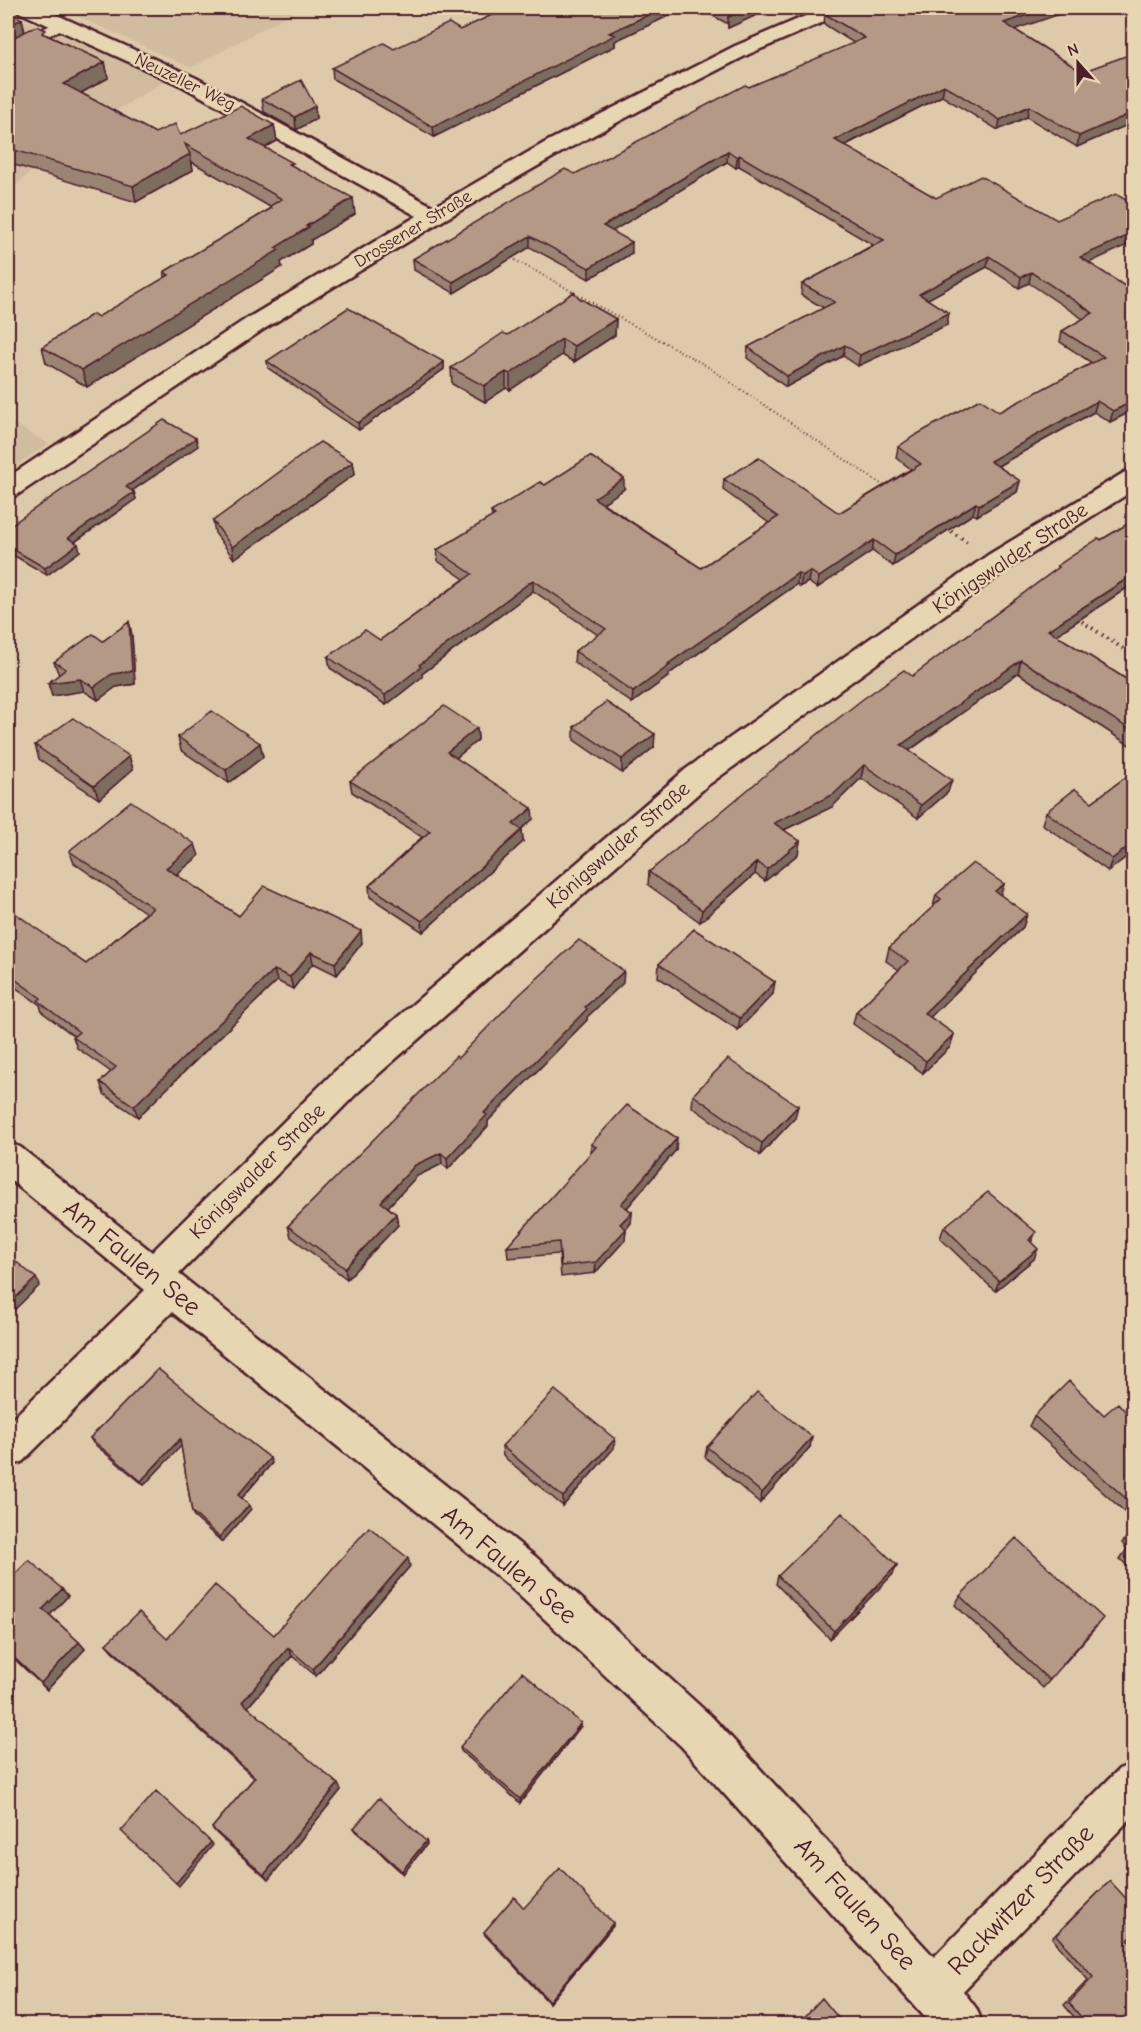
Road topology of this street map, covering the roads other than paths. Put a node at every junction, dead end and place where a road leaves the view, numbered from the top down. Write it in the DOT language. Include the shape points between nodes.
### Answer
graph roads {
  1 [pos="26,8"];
  2 [pos="840,8"];
  3 [pos="60,24"];
  4 [pos="8,52"];
  5 [pos="434,216"];
  6 [pos="1134,477"];
  7 [pos="8,489"];
  8 [pos="8,1158"];
  9 [pos="162,1283"];
  10 [pos="8,1449"];
  11 [pos="1134,1784"];
  12 [pos="933,1990"];
  13 [pos="960,2025"];
  1 -- 3 [label="street, Neuzeller Weg"];
  2 -- 5 [label="street, Drossener Straße" via="657,92"];
  3 -- 4 [label="lane"];
  3 -- 5 [label="street, Neuzeller Weg" via="189,82"];
  5 -- 7 [label="street, Drossener Straße" via="255,324"];
  6 -- 9 [label="street, Königswalder Straße" via="998,562 698,777 346,1082"];
  8 -- 9 [label="street, Am Faulen See"];
  9 -- 10 [label="street, Königswalder Straße"];
  9 -- 12 [label="street, Am Faulen See" via="522,1571 697,1732"];
  11 -- 12 [label="street, Rackwitzer Straße"];
  12 -- 13 [label="street, Am Faulen See"];
}
